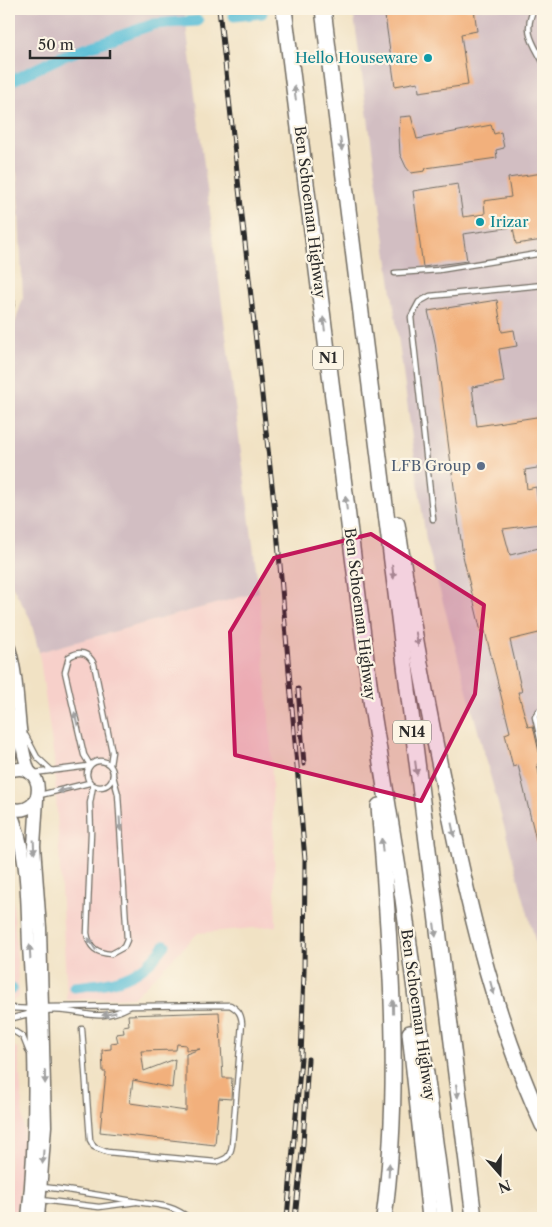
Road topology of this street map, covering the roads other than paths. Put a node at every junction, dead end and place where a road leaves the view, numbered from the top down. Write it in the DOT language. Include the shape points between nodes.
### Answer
graph roads {
  1 [pos="284,9"];
  2 [pos="323,9"];
  3 [pos="534,9"];
  4 [pos="543,62"];
  5 [pos="354,246"];
  6 [pos="543,253"];
  7 [pos="395,273"];
  8 [pos="543,285"];
  9 [pos="9,291"];
  10 [pos="9,314"];
  11 [pos="433,519"];
  12 [pos="9,648"];
  13 [pos="18,703"];
  14 [pos="372,707"];
  15 [pos="543,710"];
  16 [pos="20,720"];
  17 [pos="543,751"];
  18 [pos="9,759"];
  19 [pos="90,765"];
  20 [pos="110,765"];
  21 [pos="9,771"];
  22 [pos="52,771"];
  23 [pos="30,773"];
  24 [pos="113,776"];
  25 [pos="91,784"];
  26 [pos="37,797"];
  27 [pos="9,808"];
  28 [pos="403,899"];
  29 [pos="130,1006"];
  30 [pos="9,1008"];
  31 [pos="38,1010"];
  32 [pos="9,1019"];
  33 [pos="9,1028"];
  34 [pos="82,1029"];
  35 [pos="34,1065"];
  36 [pos="522,1074"];
  37 [pos="543,1108"];
  38 [pos="543,1125"];
  39 [pos="35,1193"];
  40 [pos="139,1202"];
  41 [pos="28,1218"];
  42 [pos="38,1218"];
  43 [pos="189,1218"];
  44 [pos="384,1218"];
  45 [pos="430,1218"];
  46 [pos="445,1218"];
  47 [pos="474,1218"];
  14 -- 1 [label="highway, Ben Schoeman Highway / N1, one-way"];
  2 -- 5 [label="highway, Ben Schoeman Highway, one-way"];
  3 -- 4 [label="lane" via="528,22 530,40"];
  5 -- 36 [label="highway, one-way" via="397,528 436,748 462,872 493,994"];
  5 -- 47 [label="highway, Ben Schoeman Highway / N14, one-way" via="436,934"];
  6 -- 7 [label="lane" via="439,270"];
  8 -- 11 [label="lane" via="430,296 419,302 411,316"];
  9 -- 10 [label="lane" via="12,302"];
  12 -- 13 [label="street"];
  13 -- 16 [label="street"];
  13 -- 18 [label="street"];
  14 -- 28 [label="highway, Ben Schoeman Highway / N14"];
  44 -- 14 [label="highway, one-way" via="394,1051 392,956"];
  15 -- 17 [label="lane" via="535,718"];
  16 -- 22 [label="lane" via="31,748"];
  16 -- 23 [label="street" via="25,763"];
  19 -- 20 [label="lane" via="102,761"];
  19 -- 20 [label="lane, one-way" via="84,755 65,672 69,657 84,652 94,664 112,752"];
  19 -- 22 [label="lane"];
  19 -- 25 [label="lane" via="86,774"];
  20 -- 24 [label="lane"];
  21 -- 23 [label="street" via="16,769"];
  22 -- 23 [label="lane"];
  23 -- 26 [label="street" via="38,783"];
  24 -- 25 [label="lane" via="106,786"];
  24 -- 25 [label="lane, one-way" via="118,794 127,940 124,947 111,954 96,951 87,933"];
  25 -- 26 [label="lane, one-way"];
  26 -- 27 [label="street" via="33,804 21,810"];
  26 -- 31 [label="street, one-way" via="34,846"];
  31 -- 27 [label="street, one-way" via="22,842"];
  28 -- 45 [label="highway" via="406,991"];
  28 -- 46 [label="highway, Ben Schoeman Highway / N14"];
  29 -- 31 [label="lane" via="73,1005"];
  29 -- 31 [label="lane, one-way" via="108,1016"];
  29 -- 34 [label="lane" via="230,1005 242,1016 232,1146 226,1160 216,1162 117,1153 94,1147 90,1140"];
  30 -- 31 [label="lane"];
  31 -- 32 [label="lane"];
  31 -- 35 [label="street"];
  31 -- 39 [label="street, one-way" via="45,1126"];
  33 -- 35 [label="lane" via="23,1037"];
  35 -- 39 [label="street"];
  36 -- 37 [label="highway"];
  36 -- 38 [label="highway"];
  39 -- 40 [label="lane" via="100,1193"];
  39 -- 40 [label="lane" via="99,1207"];
  39 -- 41 [label="street"];
  39 -- 42 [label="street"];
  40 -- 43 [label="lane" via="165,1205"];
}
